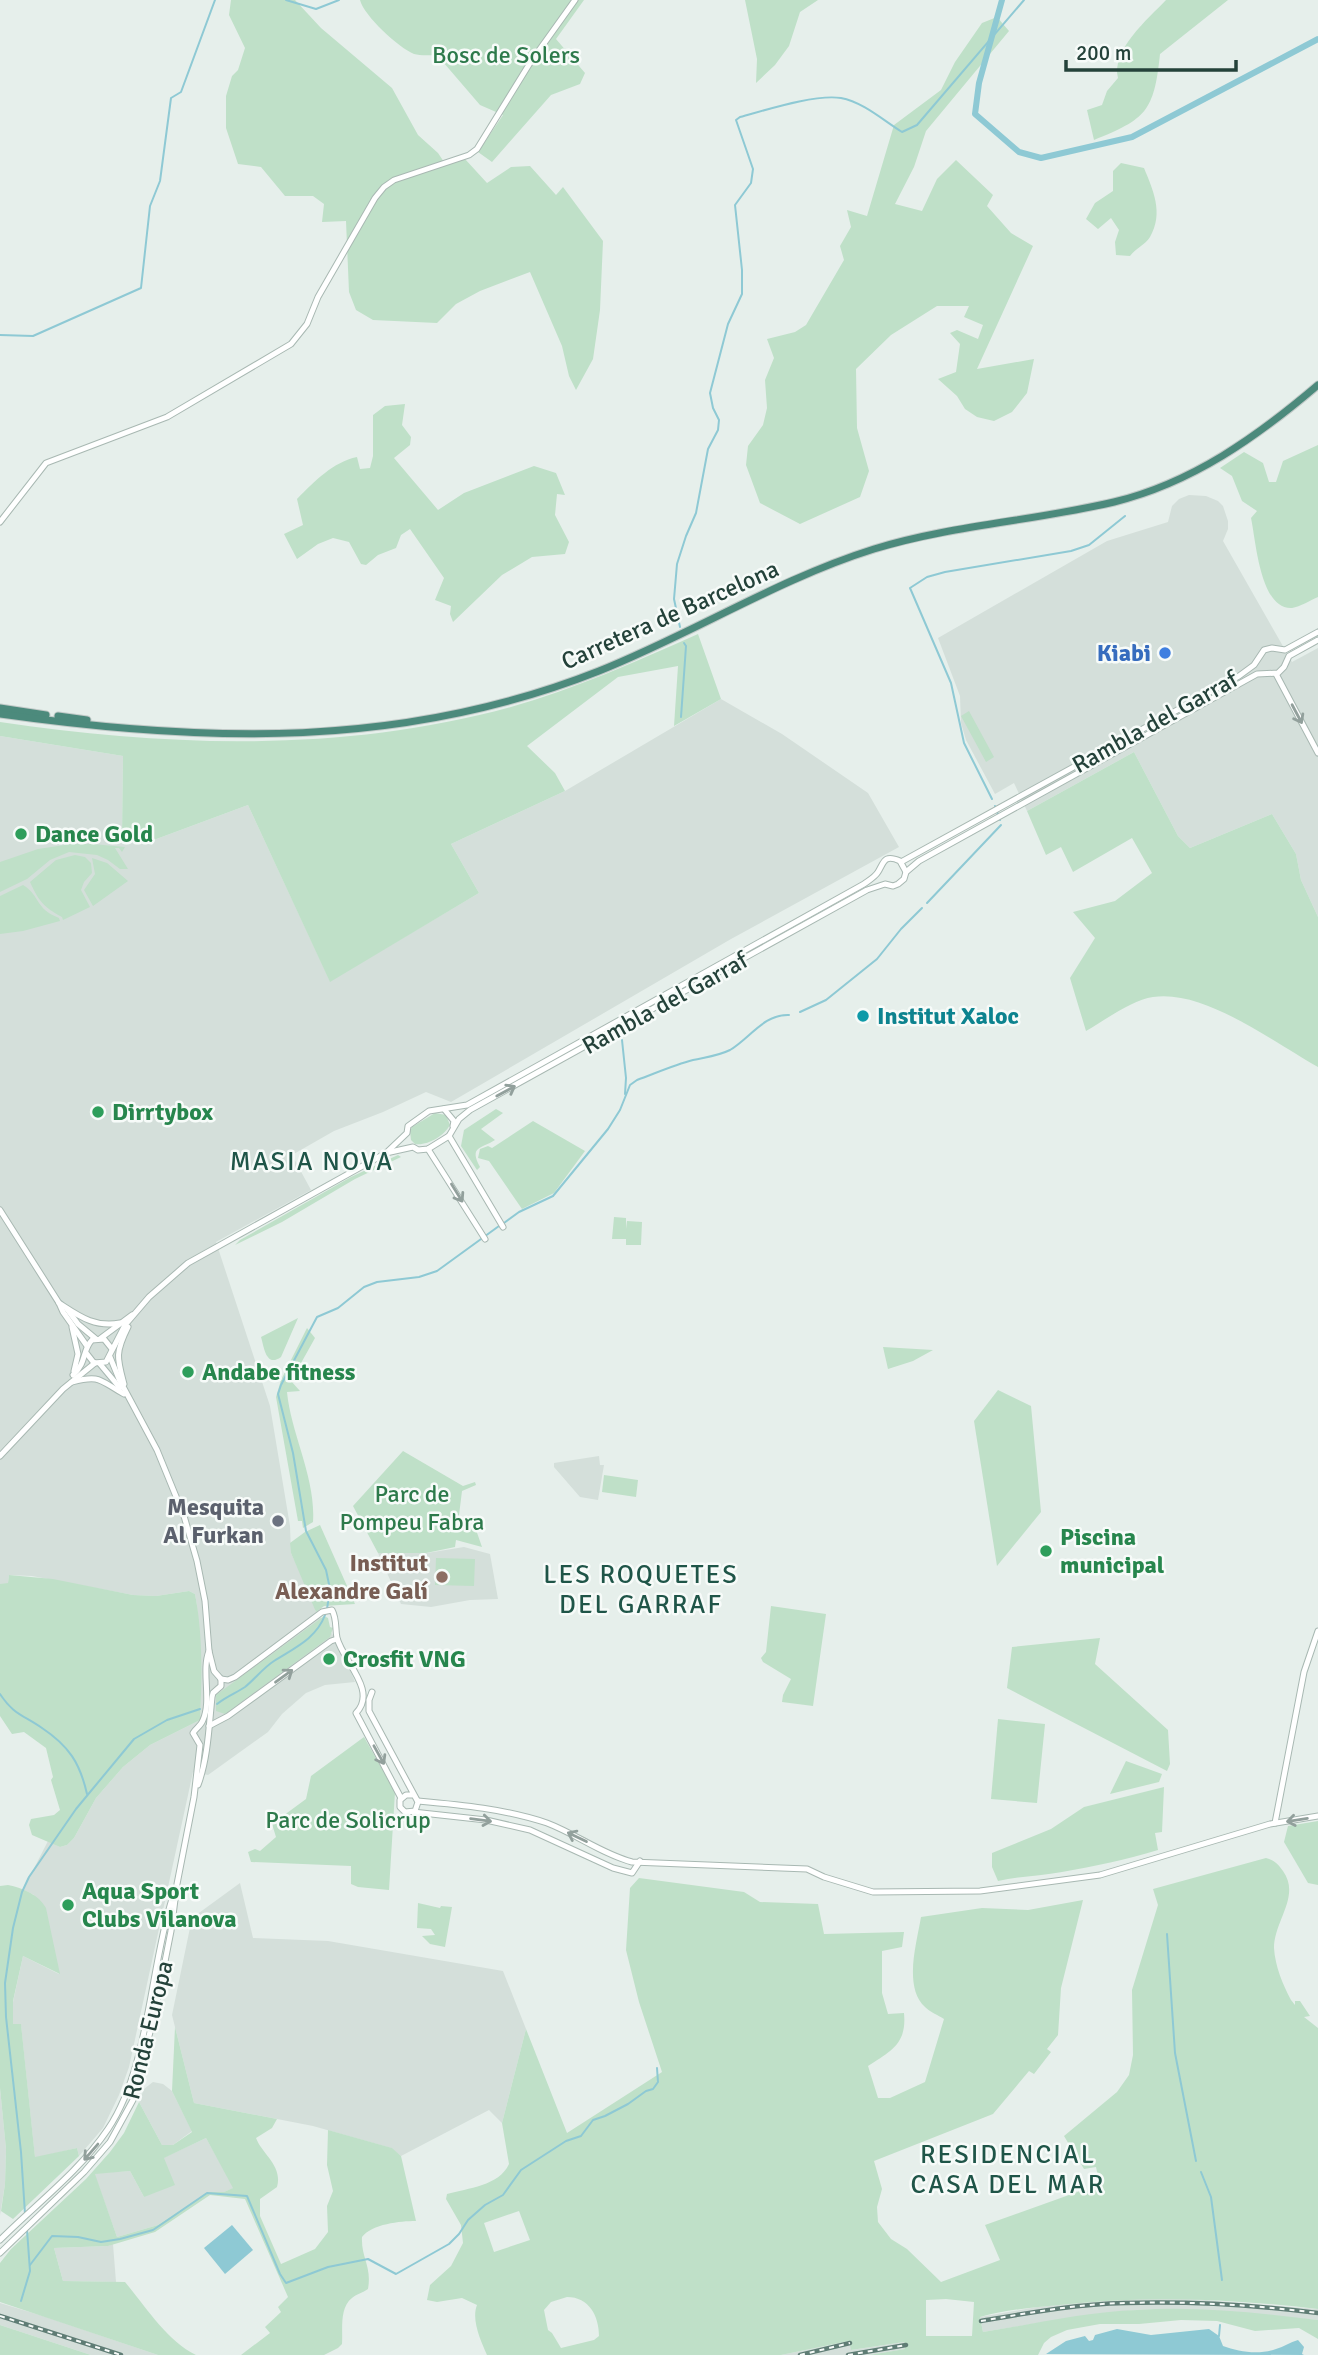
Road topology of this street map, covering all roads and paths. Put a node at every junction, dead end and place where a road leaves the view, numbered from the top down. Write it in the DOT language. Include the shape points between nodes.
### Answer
graph roads {
  1 [pos="575,0"];
  2 [pos="1318,385"];
  3 [pos="0,522"];
  4 [pos="1318,632"];
  5 [pos="1318,640"];
  6 [pos="1277,649"];
  7 [pos="1258,659"];
  8 [pos="1285,661"];
  9 [pos="1264,672"];
  10 [pos="1276,674"];
  11 [pos="0,708"];
  12 [pos="0,714"];
  13 [pos="135,729"];
  14 [pos="1318,753"];
  15 [pos="1001,811"];
  16 [pos="994,815"];
  17 [pos="901,862"];
  18 [pos="878,872"];
  19 [pos="906,872"];
  20 [pos="885,884"];
  21 [pos="444,1109"];
  22 [pos="407,1133"];
  23 [pos="451,1133"];
  24 [pos="412,1147"];
  25 [pos="428,1149"];
  26 [pos="386,1153"];
  27 [pos="0,1210"];
  28 [pos="503,1227"];
  29 [pos="485,1238"];
  30 [pos="59,1303"];
  31 [pos="66,1307"];
  32 [pos="137,1311"];
  33 [pos="130,1321"];
  34 [pos="120,1323"];
  35 [pos="71,1324"];
  36 [pos="98,1339"];
  37 [pos="88,1346"];
  38 [pos="111,1349"];
  39 [pos="87,1354"];
  40 [pos="110,1357"];
  41 [pos="98,1363"];
  42 [pos="72,1379"];
  43 [pos="124,1390"];
  44 [pos="0,1455"];
  45 [pos="1318,1632"];
  46 [pos="337,1639"];
  47 [pos="209,1651"];
  48 [pos="219,1677"];
  49 [pos="207,1681"];
  50 [pos="217,1689"];
  51 [pos="372,1692"];
  52 [pos="362,1707"];
  53 [pos="369,1711"];
  54 [pos="198,1727"];
  55 [pos="207,1732"];
  56 [pos="197,1740"];
  57 [pos="194,1797"];
  58 [pos="401,1798"];
  59 [pos="416,1798"];
  60 [pos="413,1812"];
  61 [pos="1318,1816"];
  62 [pos="1275,1823"];
  63 [pos="640,1861"];
  64 [pos="177,1884"];
  65 [pos="0,2240"];
  66 [pos="0,2253"];
  1 -- 3 [label="street" via="530,62 477,149 394,180 379,192 307,324 291,344 167,417 46,463"];
  2 -- 13 [label="highway, Carretera de Barcelona" via="1239,446 1149,491 871,550 809,573 607,668 492,705 370,728 272,735"];
  4 -- 6 [label="street, Rambla del Garraf" via="1290,648"];
  5 -- 8 [label="street, Rambla del Garraf"];
  6 -- 7 [label="street, Rambla del Garraf" via="1264,650"];
  6 -- 8 [label="street"];
  7 -- 9 [label="street, Rambla del Garraf"];
  7 -- 15 [label="street, Rambla del Garraf" via="1239,676"];
  8 -- 10 [label="street, Rambla del Garraf"];
  9 -- 10 [label="street, Rambla del Garraf"];
  9 -- 15 [label="street, Rambla del Garraf"];
  10 -- 14 [label="street, one-way"];
  11 -- 13 [label="highway"];
  12 -- 13 [label="highway, Carretera de Barcelona"];
  15 -- 16 [label="street, Rambla del Garraf"];
  16 -- 17 [label="street, Rambla del Garraf"];
  16 -- 19 [label="street, Rambla del Garraf"];
  17 -- 18 [label="street, Rambla del Garraf" via="885,860"];
  17 -- 19 [label="street"];
  18 -- 20 [label="street"];
  18 -- 21 [label="street, Rambla del Garraf" via="864,884 467,1105"];
  19 -- 20 [label="street, Rambla del Garraf" via="898,884"];
  23 -- 20 [label="street, Rambla del Garraf, one-way" via="470,1110"];
  21 -- 22 [label="street" via="415,1119"];
  21 -- 23 [label="street" via="454,1121"];
  22 -- 24 [label="street"];
  22 -- 26 [label="street"];
  23 -- 25 [label="street"];
  23 -- 28 [label="street"];
  24 -- 25 [label="street"];
  24 -- 26 [label="street"];
  25 -- 29 [label="street, one-way"];
  26 -- 32 [label="street" via="188,1263"];
  27 -- 30 [label="street"];
  30 -- 31 [label="street"];
  30 -- 35 [label="street"];
  31 -- 34 [label="street" via="90,1322"];
  31 -- 36 [label="street" via="78,1324"];
  32 -- 33 [label="street"];
  32 -- 34 [label="street"];
  33 -- 38 [label="street"];
  33 -- 43 [label="street" via="117,1352"];
  34 -- 36 [label="street"];
  35 -- 37 [label="street"];
  35 -- 42 [label="street" via="78,1354"];
  36 -- 37 [label="street"];
  36 -- 38 [label="street" via="107,1341"];
  37 -- 39 [label="street"];
  38 -- 40 [label="street"];
  39 -- 41 [label="street"];
  39 -- 42 [label="street"];
  40 -- 41 [label="street"];
  40 -- 43 [label="street, Ronda Europa"];
  41 -- 42 [label="street"];
  41 -- 43 [label="street, Ronda Europa"];
  42 -- 43 [label="street" via="100,1379"];
  42 -- 44 [label="street"];
  43 -- 47 [label="street, Ronda Europa" via="157,1450 184,1516 205,1601"];
  45 -- 62 [label="street" via="1304,1672"];
  46 -- 48 [label="street" via="332,1610 322,1612 235,1677"];
  46 -- 52 [label="street" via="363,1692"];
  55 -- 46 [label="street, one-way"];
  47 -- 48 [label="street, Ronda Europa"];
  47 -- 49 [label="street, Ronda Europa"];
  48 -- 49 [label="street" via="212,1675"];
  48 -- 50 [label="street, Ronda Europa" via="222,1685"];
  49 -- 50 [label="street" via="211,1689"];
  49 -- 54 [label="street, Ronda Europa" via="205,1715"];
  50 -- 55 [label="street, Ronda Europa"];
  51 -- 53 [label="street"];
  52 -- 53 [label="street"];
  52 -- 58 [label="street, one-way" via="356,1713"];
  53 -- 59 [label="street"];
  54 -- 55 [label="street"];
  54 -- 56 [label="street, Ronda Europa" via="193,1733"];
  55 -- 56 [label="street" via="202,1741"];
  55 -- 57 [label="street, Ronda Europa" via="202,1775"];
  56 -- 57 [label="street, Ronda Europa"];
  57 -- 64 [label="street, Ronda Europa"];
  58 -- 59 [label="street" via="407,1794"];
  58 -- 60 [label="street" via="401,1809"];
  59 -- 60 [label="street"];
  63 -- 59 [label="street, one-way" via="623,1859 508,1811"];
  60 -- 63 [label="street, one-way" via="530,1830 632,1873"];
  61 -- 62 [label="street, one-way"];
  62 -- 63 [label="street" via="1100,1875 980,1891 873,1892 807,1869"];
  64 -- 65 [label="street, Ronda Europa, one-way" via="122,2104 82,2162"];
  64 -- 66 [label="street, Ronda Europa" via="155,2012 133,2100 110,2142 84,2172"];
}
